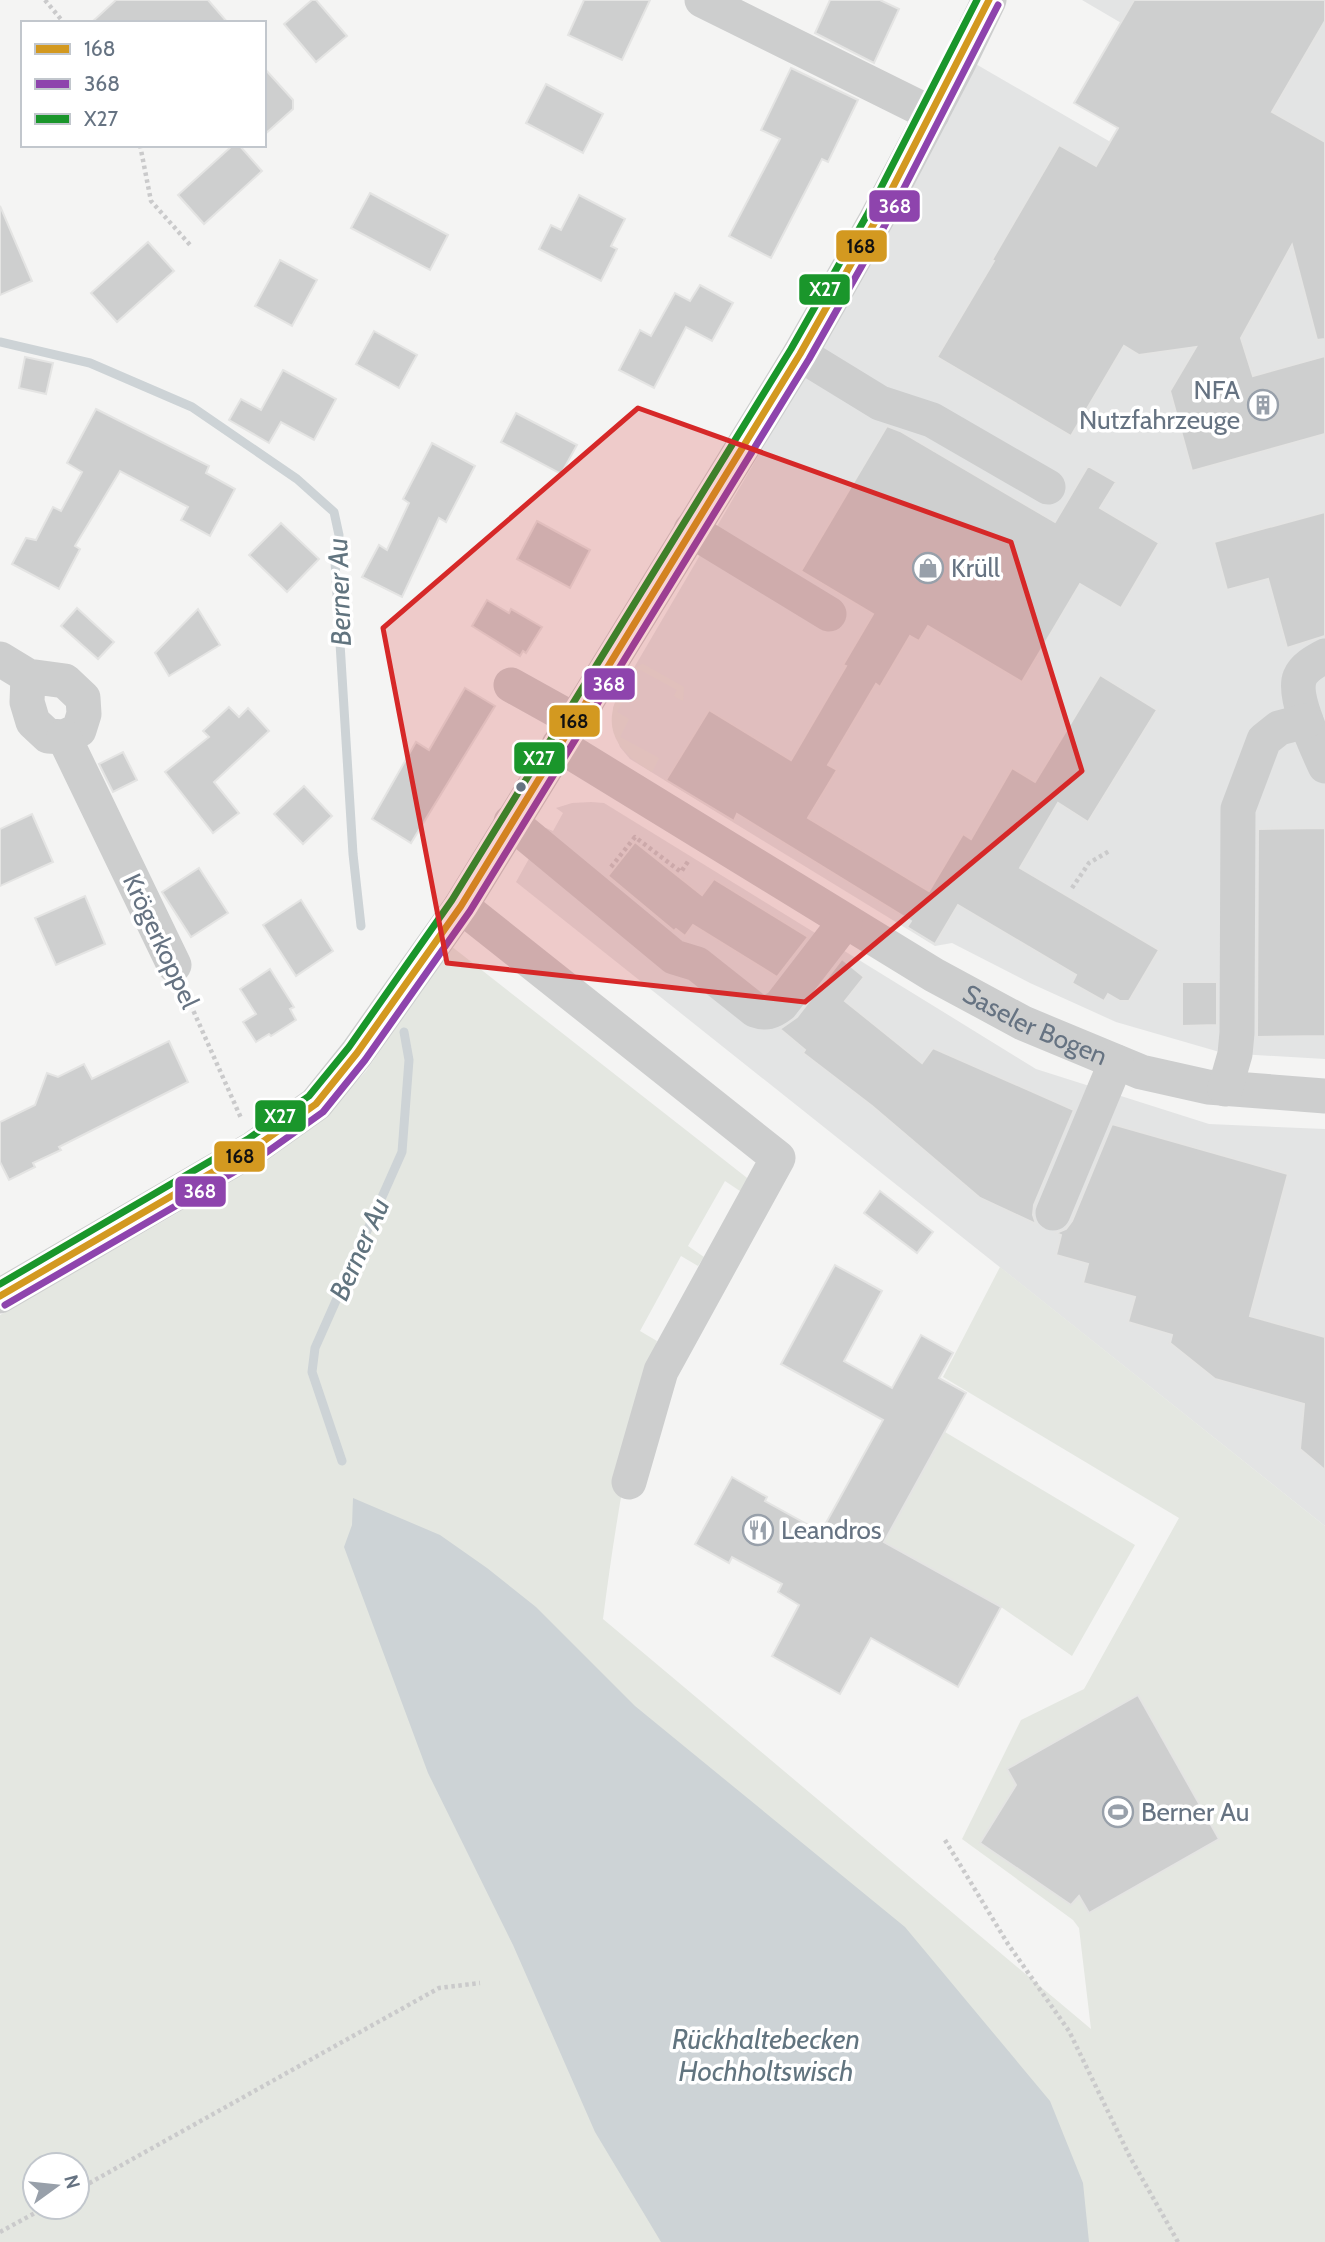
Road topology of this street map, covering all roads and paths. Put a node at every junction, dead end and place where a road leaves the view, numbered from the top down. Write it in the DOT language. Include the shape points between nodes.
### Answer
graph roads {
  1 [pos="45,0"];
  2 [pos="702,0"];
  3 [pos="989,0"];
  4 [pos="62,21"];
  5 [pos="932,114"];
  6 [pos="140,147"];
  7 [pos="191,246"];
  8 [pos="800,354"];
  9 [pos="1048,487"];
  10 [pos="691,530"];
  11 [pos="829,614"];
  12 [pos="1325,656"];
  13 [pos="14,667"];
  14 [pos="511,685"];
  15 [pos="1306,721"];
  16 [pos="567,733"];
  17 [pos="64,737"];
  18 [pos="1325,766"];
  19 [pos="511,822"];
  20 [pos="705,836"];
  21 [pos="1111,850"];
  22 [pos="1072,888"];
  23 [pos="592,889"];
  24 [pos="461,906"];
  25 [pos="845,922"];
  26 [pos="174,965"];
  27 [pos="1116,1062"];
  28 [pos="1225,1089"];
  29 [pos="1325,1096"];
  30 [pos="254,1148"];
  31 [pos="1053,1213"];
  32 [pos="0,1296"];
  33 [pos="629,1482"];
  34 [pos="945,1840"];
  35 [pos="480,1983"];
  36 [pos="91,2182"];
  37 [pos="21,2221"];
  38 [pos="0,2232"];
  39 [pos="1178,2242"];
  1 -- 4 [label="path"];
  2 -- 5 [label="street"];
  3 -- 5 [label="street"];
  5 -- 8 [label="street"];
  6 -- 7 [label="path" via="151,201"];
  8 -- 9 [label="street" via="880,403 932,420"];
  8 -- 10 [label="street"];
  10 -- 11 [label="street"];
  10 -- 16 [label="street"];
  12 -- 15 [label="street" via="1300,678"];
  13 -- 17 [label="street" via="33,722 48,736"];
  13 -- 17 [label="street" via="65,681 83,698 79,730"];
  14 -- 16 [label="street, Saseler Bogen"];
  15 -- 18 [label="street"];
  15 -- 28 [label="street" via="1279,727 1264,740 1238,809 1237,1033"];
  16 -- 19 [label="street"];
  16 -- 20 [label="street, Saseler Bogen"];
  17 -- 26 [label="street, Krögerkoppel"];
  19 -- 23 [label="street"];
  19 -- 24 [label="street"];
  20 -- 23 [label="path" via="681,872 635,837"];
  20 -- 25 [label="street, Saseler Bogen"];
  21 -- 22 [label="path" via="1089,863"];
  23 -- 25 [label="street" via="674,957 697,964 763,1013 781,1005"];
  24 -- 30 [label="street" via="358,1053 316,1104"];
  24 -- 33 [label="street" via="778,1158 661,1371"];
  25 -- 27 [label="street, Saseler Bogen" via="1023,1023"];
  26 -- 30 [label="path, Krögerkoppel"];
  27 -- 28 [label="street, Saseler Bogen" via="1141,1072"];
  27 -- 31 [label="street"];
  28 -- 29 [label="street, Saseler Bogen"];
  30 -- 32 [label="street"];
  34 -- 39 [label="path" via="1008,1944 1069,2031 1130,2157"];
  35 -- 36 [label="path" via="439,1988"];
  37 -- 38 [label="path"];
}
